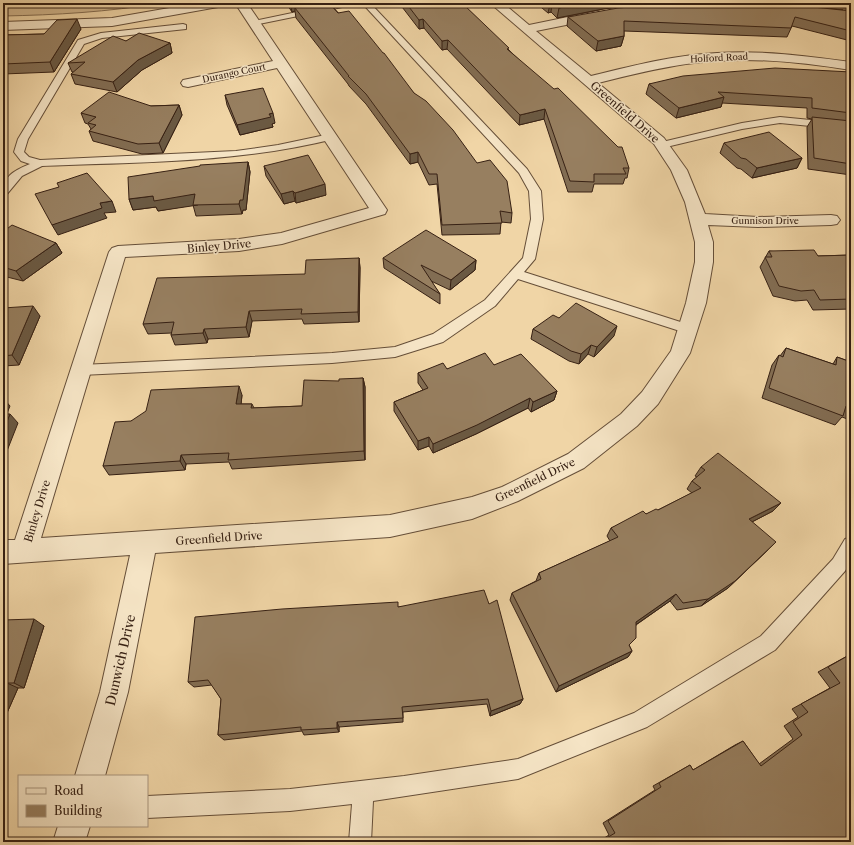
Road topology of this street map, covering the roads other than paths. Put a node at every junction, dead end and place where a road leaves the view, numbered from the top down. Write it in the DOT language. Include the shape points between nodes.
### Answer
graph roads {
  1 [pos="218,3"];
  2 [pos="241,3"];
  3 [pos="352,3"];
  4 [pos="366,3"];
  5 [pos="496,3"];
  6 [pos="606,13"];
  7 [pos="254,23"];
  8 [pos="3,26"];
  9 [pos="183,27"];
  10 [pos="527,29"];
  11 [pos="280,63"];
  12 [pos="851,66"];
  13 [pos="589,81"];
  14 [pos="188,83"];
  15 [pos="851,128"];
  16 [pos="330,137"];
  17 [pos="662,145"];
  18 [pos="40,163"];
  19 [pos="3,192"];
  20 [pos="699,219"];
  21 [pos="830,220"];
  22 [pos="515,274"];
  23 [pos="688,329"];
  24 [pos="80,370"];
  25 [pos="145,543"];
  26 [pos="851,545"];
  27 [pos="24,551"];
  28 [pos="3,552"];
  29 [pos="90,775"];
  30 [pos="363,791"];
  31 [pos="148,807"];
  32 [pos="74,827"];
  33 [pos="69,842"];
  34 [pos="360,842"];
  1 -- 8 [label="street" via="112,22"];
  2 -- 7 [label="street, Binley Drive"];
  3 -- 7 [label="lane"];
  4 -- 22 [label="lane" via="523,171 535,191 537,219 529,259"];
  5 -- 10 [label="street, Greenfield Drive"];
  6 -- 10 [label="street"];
  7 -- 11 [label="street, Binley Drive"];
  9 -- 18 [label="lane" via="101,36 81,42 23,139 20,152 24,159"];
  10 -- 13 [label="street, Greenfield Drive"];
  11 -- 14 [label="street, Durango Court"];
  11 -- 16 [label="street, Binley Drive"];
  12 -- 13 [label="street, Holford Road" via="785,57 702,58 672,62"];
  13 -- 17 [label="street, Greenfield Drive"];
  15 -- 17 [label="lane" via="780,120 742,126"];
  16 -- 18 [label="lane" via="236,154"];
  16 -- 24 [label="street, Binley Drive" via="379,210 282,238 239,245 118,252"];
  17 -- 20 [label="street, Greenfield Drive" via="679,170"];
  18 -- 19 [label="lane" via="16,174"];
  20 -- 21 [label="street, Gunnison Drive" via="758,222"];
  20 -- 23 [label="street, Greenfield Drive" via="704,242 704,262"];
  22 -- 23 [label="lane"];
  22 -- 24 [label="lane" via="490,303 438,338 395,352 332,358"];
  23 -- 25 [label="street, Greenfield Drive" via="680,353 650,398 629,420 576,461 510,494 472,508 390,526"];
  24 -- 27 [label="street, Binley Drive"];
  25 -- 27 [label="street, Greenfield Drive"];
  25 -- 29 [label="street, Dunwich Drive" via="114,692"];
  26 -- 30 [label="lane" via="839,565 768,643 640,720 518,769"];
  27 -- 28 [label="street, Greenfield Drive"];
  30 -- 31 [label="lane" via="290,800"];
  30 -- 34 [label="lane"];
  32 -- 33 [label="street"];
}
